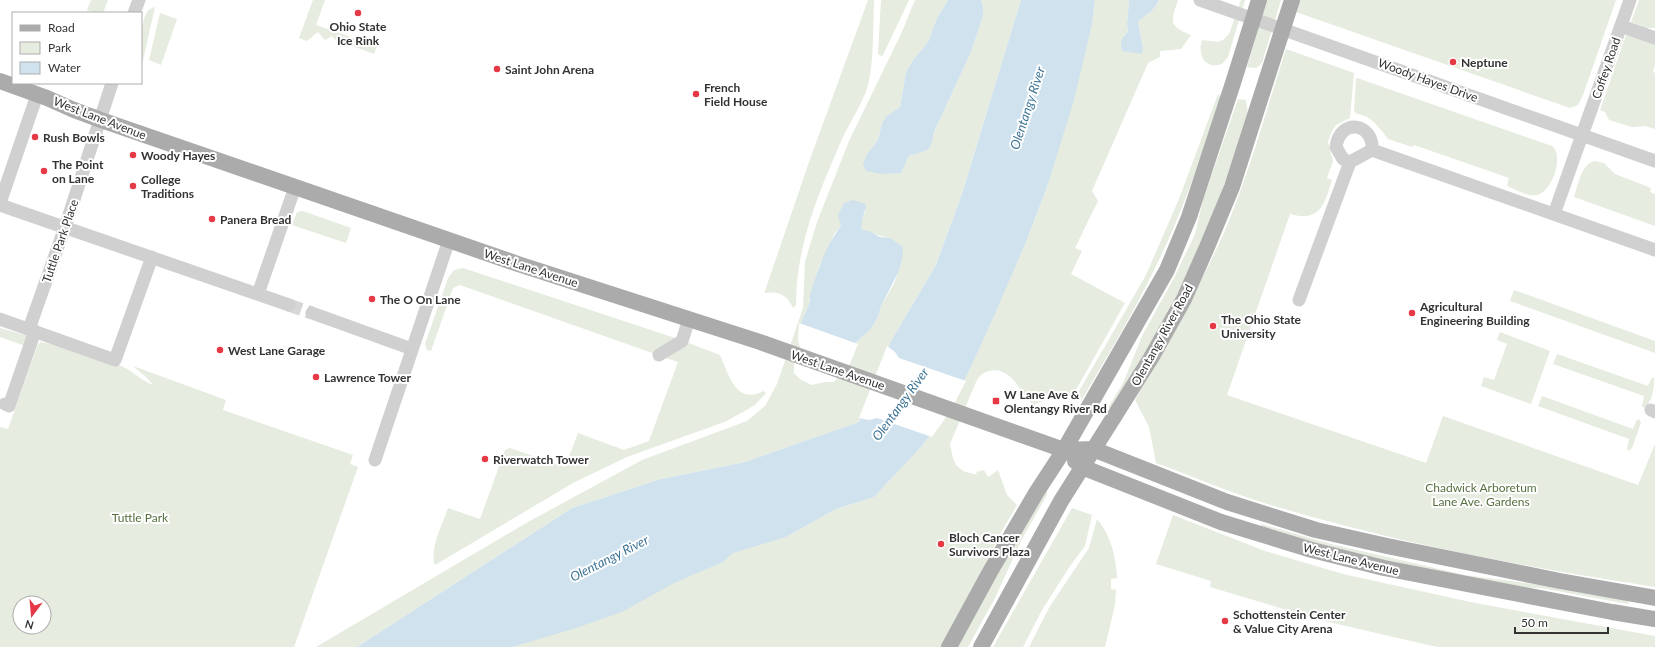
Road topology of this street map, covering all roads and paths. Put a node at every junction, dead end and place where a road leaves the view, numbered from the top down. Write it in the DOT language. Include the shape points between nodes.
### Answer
graph roads {
  1 [pos="139,0"];
  2 [pos="1200,0"];
  3 [pos="1259,0"];
  4 [pos="1292,0"];
  5 [pos="1630,0"];
  6 [pos="134,12"];
  7 [pos="1621,26"];
  8 [pos="1655,38"];
  9 [pos="0,81"];
  10 [pos="112,84"];
  11 [pos="37,95"];
  12 [pos="101,120"];
  13 [pos="1582,135"];
  14 [pos="1372,150"];
  15 [pos="1655,161"];
  16 [pos="1350,162"];
  17 [pos="295,187"];
  18 [pos="0,204"];
  19 [pos="1554,214"];
  20 [pos="65,227"];
  21 [pos="449,240"];
  22 [pos="1655,250"];
  23 [pos="152,257"];
  24 [pos="258,294"];
  25 [pos="1299,300"];
  26 [pos="289,305"];
  27 [pos="312,313"];
  28 [pos="0,319"];
  29 [pos="689,319"];
  30 [pos="32,330"];
  31 [pos="412,349"];
  32 [pos="659,355"];
  33 [pos="5,404"];
  34 [pos="1093,449"];
  35 [pos="1064,450"];
  36 [pos="375,460"];
  37 [pos="1082,467"];
  38 [pos="1655,598"];
  39 [pos="1655,619"];
  40 [pos="949,647"];
  41 [pos="981,647"];
  1 -- 6 [label="street"];
  2 -- 13 [label="street, Woody Hayes Drive"];
  3 -- 35 [label="main road" via="1189,217 1167,270"];
  4 -- 34 [label="main road, Olentangy River Road" via="1232,187 1184,299 1118,413"];
  5 -- 7 [label="street, Coffey Road"];
  7 -- 8 [label="street"];
  7 -- 13 [label="street, Coffey Road"];
  9 -- 11 [label="main road, West Lane Avenue"];
  10 -- 12 [label="street, Tuttle Park Place"];
  11 -- 12 [label="main road, West Lane Avenue"];
  11 -- 18 [label="street"];
  12 -- 17 [label="main road, West Lane Avenue"];
  12 -- 20 [label="street, Tuttle Park Place"];
  13 -- 15 [label="street, Woody Hayes Drive"];
  13 -- 19 [label="street, Coffey Road"];
  14 -- 16 [label="street"];
  14 -- 16 [label="street" via="1371,139 1363,129 1345,129 1340,134 1336,147 1343,159"];
  14 -- 19 [label="street"];
  16 -- 25 [label="street"];
  17 -- 21 [label="main road, West Lane Avenue"];
  17 -- 24 [label="street"];
  18 -- 20 [label="street"];
  19 -- 22 [label="street"];
  20 -- 23 [label="street"];
  20 -- 30 [label="street, Tuttle Park Place"];
  21 -- 29 [label="main road, West Lane Avenue"];
  21 -- 31 [label="street"];
  23 -- 24 [label="street"];
  23 -- 30 [label="street" via="115,360"];
  24 -- 26 [label="street"];
  27 -- 31 [label="street"];
  28 -- 30 [label="street"];
  29 -- 32 [label="street" via="682,341"];
  29 -- 35 [label="main road, West Lane Avenue"];
  30 -- 33 [label="street, Tuttle Park Place" via="9,406"];
  31 -- 36 [label="street"];
  34 -- 35 [label="main road, West Lane Avenue"];
  34 -- 37 [label="main road, Olentangy River Road"];
  34 -- 38 [label="main road, West Lane Avenue" via="1227,502 1316,530 1560,582"];
  35 -- 37 [label="main road, West Lane Avenue"];
  35 -- 40 [label="main road" via="1028,506"];
  37 -- 39 [label="main road, West Lane Avenue" via="1221,522 1312,550 1384,568"];
  37 -- 41 [label="main road, Olentangy River Road"];
}
